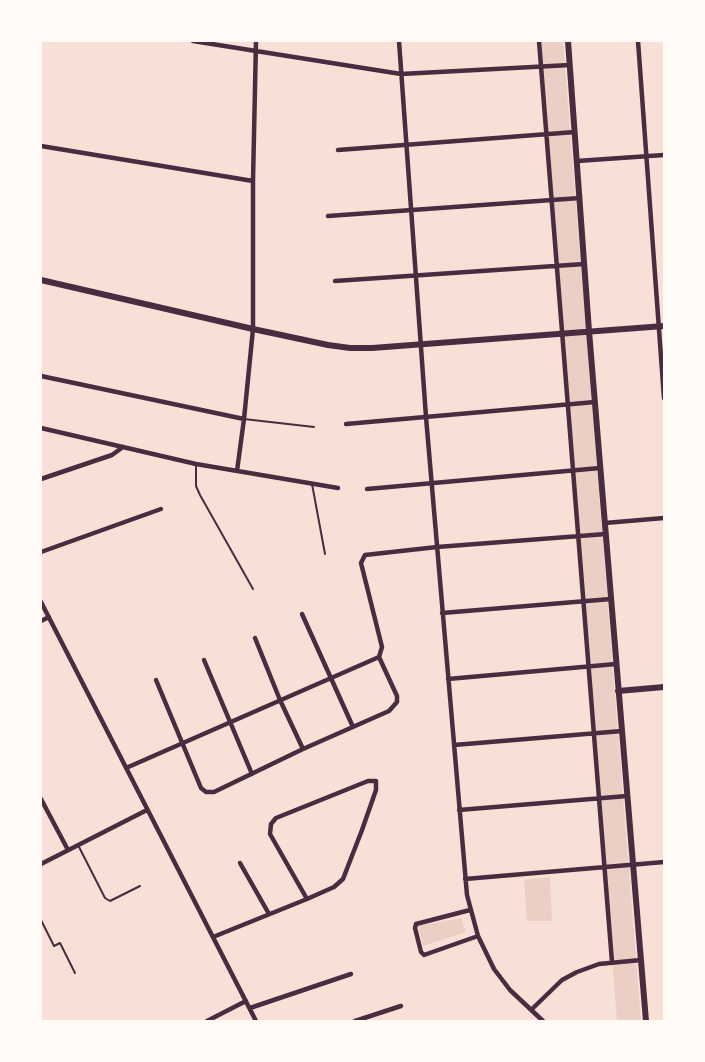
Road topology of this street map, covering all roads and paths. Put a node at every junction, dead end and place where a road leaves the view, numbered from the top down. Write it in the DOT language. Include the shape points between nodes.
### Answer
graph roads {
  1 [pos="193,41"];
  2 [pos="256,41"];
  3 [pos="399,41"];
  4 [pos="540,41"];
  5 [pos="568,41"];
  6 [pos="638,41"];
  7 [pos="256,51"];
  8 [pos="570,65"];
  9 [pos="542,66"];
  10 [pos="401,74"];
  11 [pos="575,132"];
  12 [pos="547,135"];
  13 [pos="406,145"];
  14 [pos="41,146"];
  15 [pos="338,150"];
  16 [pos="664,155"];
  17 [pos="646,156"];
  18 [pos="577,160"];
  19 [pos="253,181"];
  20 [pos="580,198"];
  21 [pos="552,200"];
  22 [pos="411,210"];
  23 [pos="328,216"];
  24 [pos="584,264"];
  25 [pos="557,266"];
  26 [pos="415,276"];
  27 [pos="41,280"];
  28 [pos="335,281"];
  29 [pos="661,326"];
  30 [pos="253,329"];
  31 [pos="589,331"];
  32 [pos="562,333"];
  33 [pos="420,343"];
  34 [pos="41,376"];
  35 [pos="664,398"];
  36 [pos="595,402"];
  37 [pos="568,404"];
  38 [pos="426,417"];
  39 [pos="244,419"];
  40 [pos="346,424"];
  41 [pos="314,427"];
  42 [pos="41,428"];
  43 [pos="122,447"];
  44 [pos="196,464"];
  45 [pos="600,468"];
  46 [pos="237,471"];
  47 [pos="573,471"];
  48 [pos="41,479"];
  49 [pos="431,483"];
  50 [pos="312,484"];
  51 [pos="338,488"];
  52 [pos="367,489"];
  53 [pos="161,509"];
  54 [pos="664,518"];
  55 [pos="605,522"];
  56 [pos="606,534"];
  57 [pos="578,536"];
  58 [pos="437,547"];
  59 [pos="41,552"];
  60 [pos="325,554"];
  61 [pos="253,589"];
  62 [pos="611,599"];
  63 [pos="583,601"];
  64 [pos="41,602"];
  65 [pos="442,613"];
  66 [pos="302,614"];
  67 [pos="49,616"];
  68 [pos="41,620"];
  69 [pos="255,638"];
  70 [pos="378,657"];
  71 [pos="204,660"];
  72 [pos="616,664"];
  73 [pos="588,667"];
  74 [pos="331,678"];
  75 [pos="448,679"];
  76 [pos="156,680"];
  77 [pos="664,687"];
  78 [pos="618,691"];
  79 [pos="280,700"];
  80 [pos="230,722"];
  81 [pos="353,727"];
  82 [pos="622,731"];
  83 [pos="594,734"];
  84 [pos="183,743"];
  85 [pos="454,745"];
  86 [pos="303,749"];
  87 [pos="126,768"];
  88 [pos="252,774"];
  89 [pos="627,796"];
  90 [pos="599,798"];
  91 [pos="41,799"];
  92 [pos="147,810"];
  93 [pos="459,810"];
  94 [pos="78,845"];
  95 [pos="68,850"];
  96 [pos="664,862"];
  97 [pos="240,863"];
  98 [pos="41,864"];
  99 [pos="633,865"];
  100 [pos="604,867"];
  101 [pos="465,879"];
  102 [pos="140,886"];
  103 [pos="307,899"];
  104 [pos="470,910"];
  105 [pos="269,914"];
  106 [pos="41,920"];
  107 [pos="478,936"];
  108 [pos="213,937"];
  109 [pos="641,960"];
  110 [pos="612,962"];
  111 [pos="75,973"];
  112 [pos="350,974"];
  113 [pos="246,1001"];
  114 [pos="401,1006"];
  115 [pos="250,1008"];
  116 [pos="531,1010"];
  117 [pos="207,1021"];
  118 [pos="256,1021"];
  119 [pos="355,1021"];
  120 [pos="543,1021"];
  121 [pos="646,1021"];
  1 -- 7 [label="street"];
  2 -- 7 [label="street"];
  3 -- 10 [label="street"];
  4 -- 9 [label="street"];
  5 -- 8 [label="main road"];
  6 -- 17 [label="street"];
  7 -- 10 [label="street"];
  7 -- 19 [label="street"];
  8 -- 9 [label="street"];
  8 -- 11 [label="main road"];
  9 -- 10 [label="street"];
  9 -- 12 [label="street"];
  10 -- 13 [label="street"];
  11 -- 12 [label="street"];
  11 -- 18 [label="main road"];
  12 -- 13 [label="street"];
  12 -- 21 [label="street"];
  13 -- 15 [label="street"];
  13 -- 22 [label="street"];
  14 -- 19 [label="street"];
  16 -- 17 [label="street"];
  17 -- 18 [label="street"];
  17 -- 29 [label="street"];
  18 -- 20 [label="main road"];
  19 -- 30 [label="street"];
  20 -- 21 [label="street"];
  20 -- 24 [label="main road"];
  21 -- 22 [label="street"];
  21 -- 25 [label="street"];
  22 -- 23 [label="street"];
  22 -- 26 [label="street"];
  24 -- 25 [label="street"];
  24 -- 31 [label="main road"];
  25 -- 26 [label="street"];
  25 -- 32 [label="street"];
  26 -- 28 [label="street"];
  26 -- 33 [label="street"];
  27 -- 30 [label="main road"];
  29 -- 31 [label="main road"];
  29 -- 35 [label="street"];
  30 -- 33 [label="main road" via="345,347"];
  30 -- 39 [label="street"];
  31 -- 32 [label="main road"];
  31 -- 36 [label="main road"];
  32 -- 33 [label="main road"];
  32 -- 37 [label="street"];
  33 -- 38 [label="street"];
  34 -- 39 [label="street"];
  36 -- 37 [label="street"];
  36 -- 45 [label="main road"];
  37 -- 38 [label="street"];
  37 -- 47 [label="street"];
  38 -- 40 [label="street"];
  38 -- 49 [label="street"];
  39 -- 41 [label="lane"];
  39 -- 46 [label="street"];
  42 -- 43 [label="street"];
  43 -- 44 [label="street"];
  43 -- 48 [label="street" via="112,455"];
  44 -- 46 [label="street"];
  44 -- 61 [label="lane" via="196,486 200,495"];
  45 -- 47 [label="street"];
  45 -- 55 [label="main road"];
  46 -- 50 [label="street"];
  47 -- 49 [label="street"];
  47 -- 57 [label="street"];
  49 -- 52 [label="street"];
  49 -- 58 [label="street"];
  50 -- 51 [label="street"];
  50 -- 60 [label="lane"];
  53 -- 59 [label="street"];
  54 -- 55 [label="street"];
  55 -- 56 [label="main road"];
  56 -- 57 [label="street"];
  56 -- 62 [label="main road"];
  57 -- 58 [label="street"];
  57 -- 63 [label="street"];
  58 -- 65 [label="street"];
  58 -- 70 [label="street" via="363,557 361,563 382,647"];
  62 -- 63 [label="street"];
  62 -- 72 [label="main road"];
  63 -- 65 [label="street"];
  63 -- 73 [label="street"];
  64 -- 67 [label="street"];
  65 -- 75 [label="street"];
  66 -- 74 [label="street"];
  67 -- 68 [label="street"];
  67 -- 87 [label="street"];
  69 -- 79 [label="street"];
  70 -- 74 [label="street"];
  70 -- 81 [label="street" via="397,702 389,711"];
  71 -- 80 [label="street"];
  72 -- 73 [label="street"];
  72 -- 78 [label="main road"];
  73 -- 75 [label="street"];
  73 -- 83 [label="street"];
  74 -- 79 [label="street"];
  74 -- 81 [label="street"];
  75 -- 85 [label="street"];
  76 -- 84 [label="street"];
  77 -- 78 [label="main road"];
  78 -- 82 [label="main road"];
  79 -- 80 [label="street"];
  79 -- 86 [label="street"];
  80 -- 84 [label="street"];
  80 -- 88 [label="street"];
  81 -- 86 [label="street"];
  82 -- 83 [label="street"];
  82 -- 89 [label="main road"];
  83 -- 85 [label="street"];
  83 -- 90 [label="street"];
  84 -- 87 [label="street"];
  84 -- 88 [label="street" via="201,788 206,792 214,792"];
  85 -- 93 [label="street"];
  86 -- 88 [label="street"];
  87 -- 92 [label="street"];
  89 -- 90 [label="street"];
  89 -- 99 [label="main road"];
  90 -- 93 [label="street"];
  90 -- 100 [label="street"];
  91 -- 95 [label="street"];
  92 -- 94 [label="street"];
  92 -- 108 [label="street"];
  93 -- 101 [label="street"];
  94 -- 95 [label="street"];
  94 -- 102 [label="lane" via="105,898 110,901"];
  95 -- 98 [label="street"];
  96 -- 99 [label="street"];
  97 -- 105 [label="street"];
  99 -- 100 [label="street"];
  99 -- 109 [label="main road"];
  100 -- 101 [label="street"];
  100 -- 110 [label="street"];
  101 -- 104 [label="street"];
  103 -- 103 [label="street" via="334,887 343,878 376,790 376,781 368,781 276,818 272,824 270,834"];
  103 -- 105 [label="street"];
  104 -- 107 [label="street"];
  104 -- 107 [label="street" via="416,924 421,952 424,955"];
  105 -- 108 [label="street"];
  106 -- 111 [label="lane" via="54,946 60,943"];
  107 -- 116 [label="street" via="501,979"];
  108 -- 113 [label="street"];
  109 -- 110 [label="street"];
  109 -- 121 [label="main road"];
  110 -- 116 [label="street" via="576,972 562,980"];
  112 -- 115 [label="street"];
  113 -- 115 [label="street"];
  113 -- 117 [label="street"];
  114 -- 119 [label="street"];
  115 -- 118 [label="street"];
  116 -- 120 [label="street"];
}
